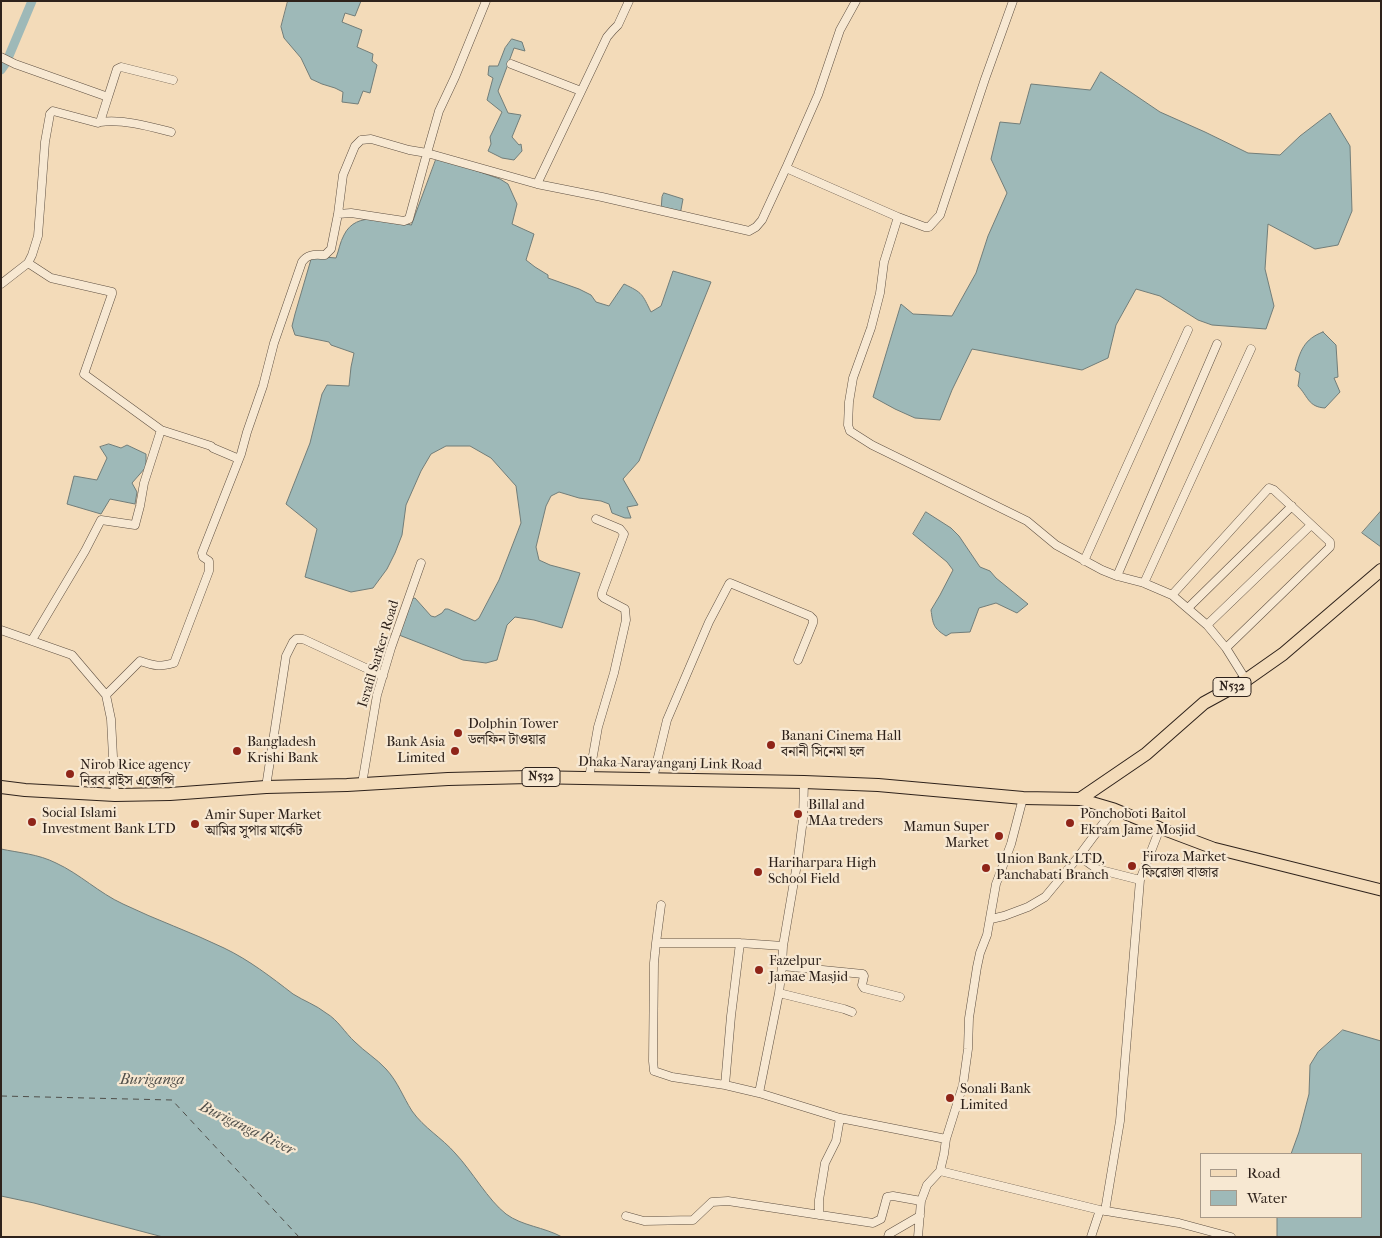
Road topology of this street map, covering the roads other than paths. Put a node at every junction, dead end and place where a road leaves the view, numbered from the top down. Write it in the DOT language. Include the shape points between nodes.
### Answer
graph roads {
  1 [pos="486,1"];
  2 [pos="629,1"];
  3 [pos="856,1"];
  4 [pos="1013,1"];
  5 [pos="1,57"];
  6 [pos="511,64"];
  7 [pos="173,80"];
  8 [pos="581,91"];
  9 [pos="108,97"];
  10 [pos="100,122"];
  11 [pos="171,132"];
  12 [pos="427,153"];
  13 [pos="786,168"];
  14 [pos="537,184"];
  15 [pos="338,214"];
  16 [pos="898,217"];
  17 [pos="28,263"];
  18 [pos="1,284"];
  19 [pos="1188,330"];
  20 [pos="1217,344"];
  21 [pos="1251,349"];
  22 [pos="161,430"];
  23 [pos="239,459"];
  24 [pos="1292,506"];
  25 [pos="596,519"];
  26 [pos="1311,525"];
  27 [pos="1084,560"];
  28 [pos="421,563"];
  29 [pos="1381,570"];
  30 [pos="1117,576"];
  31 [pos="1144,583"];
  32 [pos="1172,595"];
  33 [pos="1188,608"];
  34 [pos="1207,626"];
  35 [pos="1,630"];
  36 [pos="32,640"];
  37 [pos="1226,648"];
  38 [pos="798,660"];
  39 [pos="382,676"];
  40 [pos="1246,680"];
  41 [pos="106,695"];
  42 [pos="589,778"];
  43 [pos="654,778"];
  44 [pos="804,782"];
  45 [pos="362,784"];
  46 [pos="266,786"];
  47 [pos="1,787"];
  48 [pos="116,795"];
  49 [pos="1023,798"];
  50 [pos="1080,799"];
  51 [pos="1114,809"];
  52 [pos="1160,828"];
  53 [pos="1080,856"];
  54 [pos="1140,880"];
  55 [pos="1380,889"];
  56 [pos="661,905"];
  57 [pos="990,919"];
  58 [pos="656,943"];
  59 [pos="740,943"];
  60 [pos="783,946"];
  61 [pos="782,966"];
  62 [pos="778,993"];
  63 [pos="900,997"];
  64 [pos="852,1012"];
  65 [pos="725,1085"];
  66 [pos="758,1093"];
  67 [pos="840,1118"];
  68 [pos="946,1139"];
  69 [pos="940,1172"];
  70 [pos="922,1201"];
  71 [pos="1103,1210"];
  72 [pos="818,1215"];
  73 [pos="626,1216"];
  74 [pos="920,1216"];
  75 [pos="888,1237"];
  76 [pos="918,1237"];
  77 [pos="1091,1237"];
  78 [pos="1231,1237"];
  1 -- 12 [label="street" via="439,111"];
  2 -- 8 [label="street"];
  3 -- 13 [label="street" via="840,30 818,95"];
  4 -- 16 [label="street" via="940,215 930,227"];
  5 -- 9 [label="street"];
  6 -- 8 [label="street"];
  7 -- 9 [label="street" via="121,67 117,69"];
  8 -- 14 [label="street"];
  9 -- 10 [label="street"];
  10 -- 11 [label="street" via="147,126"];
  10 -- 17 [label="street" via="53,111 50,114 39,229"];
  12 -- 14 [label="street"];
  12 -- 15 [label="street" via="408,219"];
  12 -- 15 [label="street" via="370,139 361,140 355,146 343,175"];
  13 -- 14 [label="street" via="762,220 749,231"];
  13 -- 16 [label="street"];
  15 -- 23 [label="street" via="331,249 326,255 310,255 302,262"];
  16 -- 27 [label="street" via="884,262 871,328 854,378 849,410 850,431 872,446 1027,521 1056,546"];
  17 -- 18 [label="street"];
  17 -- 22 [label="street" via="50,278 112,292 84,374"];
  19 -- 27 [label="street"];
  20 -- 30 [label="street"];
  21 -- 31 [label="street"];
  22 -- 23 [label="street"];
  22 -- 36 [label="street" via="135,525 101,520"];
  23 -- 41 [label="street" via="202,553 210,561 209,571 174,663 161,666 140,661"];
  24 -- 26 [label="street"];
  24 -- 32 [label="street" via="1269,488"];
  24 -- 33 [label="street"];
  25 -- 42 [label="street" via="620,529 624,534 602,596 625,610 626,620 598,727"];
  26 -- 34 [label="street"];
  26 -- 37 [label="street" via="1330,542 1330,546"];
  27 -- 30 [label="street"];
  28 -- 39 [label="street, Israfil Sarker Road"];
  29 -- 40 [label="highway, N532" via="1283,654"];
  30 -- 31 [label="street"];
  31 -- 32 [label="street"];
  32 -- 33 [label="street"];
  33 -- 34 [label="street"];
  34 -- 37 [label="street"];
  35 -- 36 [label="street"];
  36 -- 41 [label="street" via="72,656"];
  37 -- 40 [label="street"];
  38 -- 43 [label="street" via="813,619 730,583 709,622 667,720"];
  39 -- 45 [label="street, Israfil Sarker Road"];
  39 -- 46 [label="street" via="303,639 296,639 286,656"];
  40 -- 50 [label="highway, N532" via="1204,704 1146,754"];
  41 -- 48 [label="street" via="111,719"];
  42 -- 43 [label="highway, Dhaka-Narayanganj Link Road / N532"];
  42 -- 45 [label="highway, Dhaka-Narayanganj Link Road / N532" via="494,777"];
  43 -- 44 [label="highway, Dhaka-Narayanganj Link Road / N532"];
  44 -- 49 [label="highway, Dhaka-Narayanganj Link Road / N532"];
  44 -- 60 [label="street" via="800,849"];
  45 -- 46 [label="highway, Dhaka-Narayanganj Link Road / N532"];
  46 -- 48 [label="highway, Dhaka-Narayanganj Link Road / N532"];
  47 -- 48 [label="highway, Dhaka-Narayanganj Link Road / N532"];
  49 -- 50 [label="highway, Dhaka-Narayanganj Link Road / N532"];
  49 -- 57 [label="street" via="996,884"];
  50 -- 51 [label="main road"];
  51 -- 52 [label="main road"];
  51 -- 53 [label="street"];
  52 -- 54 [label="street"];
  52 -- 55 [label="main road" via="1213,848"];
  53 -- 54 [label="street" via="1097,869"];
  53 -- 57 [label="street" via="1045,897 1028,907"];
  54 -- 71 [label="street" via="1120,1121"];
  56 -- 58 [label="street"];
  57 -- 68 [label="street" via="975,977 963,1085"];
  58 -- 59 [label="street"];
  58 -- 65 [label="street" via="654,1071"];
  59 -- 60 [label="street"];
  59 -- 65 [label="street"];
  60 -- 61 [label="street"];
  61 -- 62 [label="street"];
  61 -- 63 [label="street" via="863,974 864,988"];
  62 -- 64 [label="street"];
  62 -- 66 [label="street"];
  65 -- 66 [label="street"];
  66 -- 67 [label="street"];
  67 -- 68 [label="street"];
  67 -- 72 [label="street" via="836,1141 825,1163"];
  68 -- 69 [label="street"];
  69 -- 70 [label="street" via="928,1185"];
  69 -- 71 [label="street"];
  70 -- 72 [label="street" via="887,1197 881,1218 873,1223"];
  70 -- 74 [label="street"];
  71 -- 77 [label="street"];
  71 -- 78 [label="street" via="1178,1223"];
  72 -- 73 [label="street" via="728,1200 712,1202 693,1220 644,1221"];
  74 -- 75 [label="street"];
  74 -- 76 [label="street"];
}
